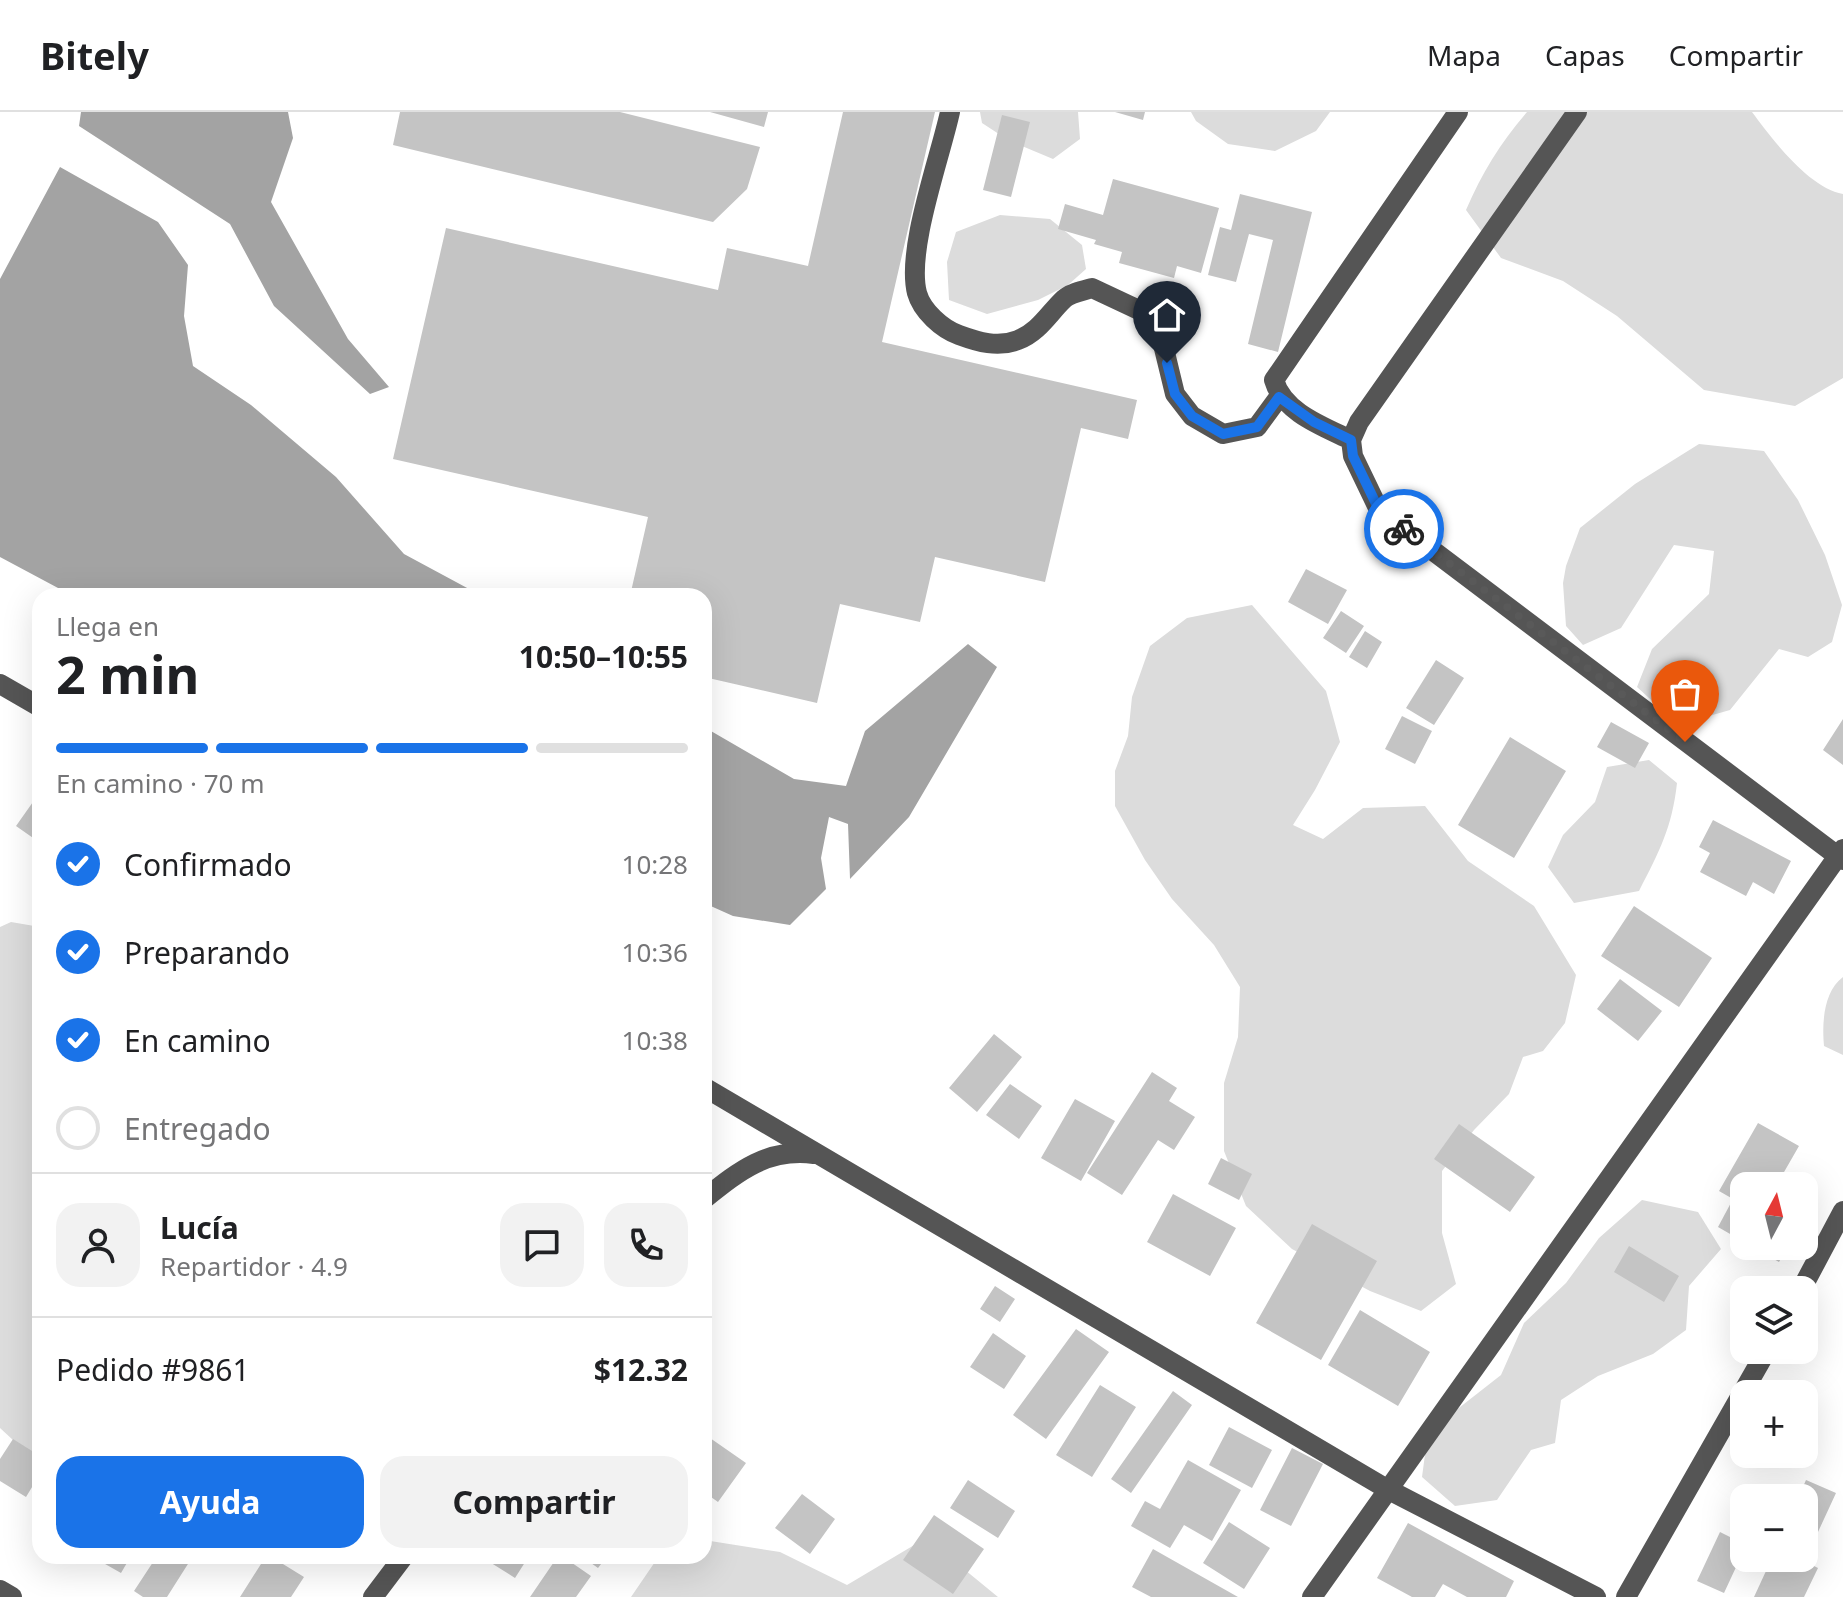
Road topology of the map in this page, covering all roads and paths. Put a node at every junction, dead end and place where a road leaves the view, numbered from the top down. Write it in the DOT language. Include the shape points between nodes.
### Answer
graph roads {
  1 [pos="950,112"];
  2 [pos="1458,112"];
  3 [pos="1577,112"];
  4 [pos="1279,397"];
  5 [pos="1351,440"];
  6 [pos="0,684"];
  7 [pos="32,702"];
  8 [pos="1841,855"];
  9 [pos="712,1092"];
  10 [pos="822,1155"];
  11 [pos="712,1193"];
  12 [pos="1843,1211"];
  13 [pos="1808,1276"];
  14 [pos="1759,1364"];
  15 [pos="1387,1489"];
  16 [pos="398,1564"];
  17 [pos="0,1590"];
  18 [pos="12,1597"];
  19 [pos="373,1597"];
  20 [pos="1312,1597"];
  21 [pos="1596,1597"];
  22 [pos="1626,1597"];
  1 -- 4 [label="street" via="915,258 917,294 945,330 984,344 1018,340 1046,321 1066,297 1092,288 1141,311 1160,332 1175,394 1192,416 1223,434 1257,427"];
  2 -- 4 [label="street" via="1274,380"];
  3 -- 5 [label="street"];
  4 -- 5 [label="street"];
  5 -- 8 [label="street" via="1353,456 1379,510"];
  6 -- 7 [label="street"];
  8 -- 15 [label="street"];
  9 -- 10 [label="street"];
  10 -- 11 [label="street" via="791,1151 767,1157"];
  10 -- 15 [label="street"];
  12 -- 13 [label="street"];
  14 -- 22 [label="street"];
  15 -- 20 [label="street"];
  15 -- 21 [label="street"];
  16 -- 19 [label="street"];
  17 -- 18 [label="street"];
}
